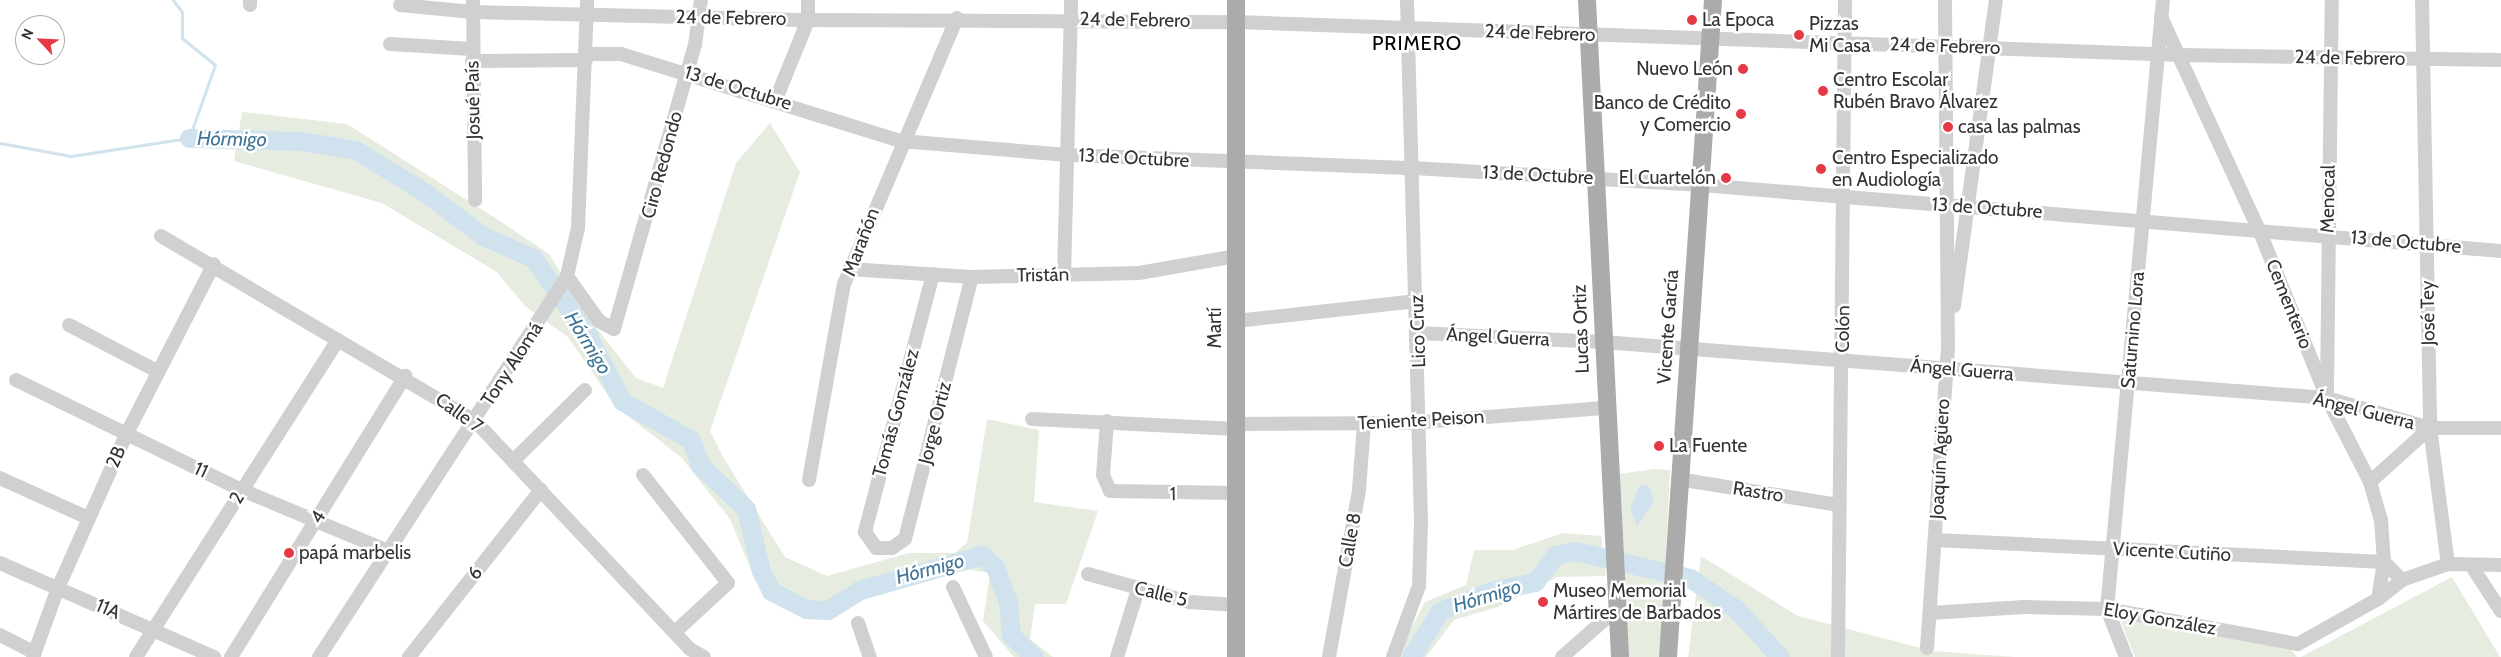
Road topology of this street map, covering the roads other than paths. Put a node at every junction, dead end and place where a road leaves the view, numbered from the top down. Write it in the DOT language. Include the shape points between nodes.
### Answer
graph roads {
  1 [pos="701,0"];
  2 [pos="808,0"];
  3 [pos="1071,0"];
  4 [pos="1236,0"];
  5 [pos="1407,0"];
  6 [pos="1587,0"];
  7 [pos="1713,0"];
  8 [pos="1845,0"];
  9 [pos="1945,0"];
  10 [pos="1996,0"];
  11 [pos="2163,0"];
  12 [pos="2332,0"];
  13 [pos="2422,0"];
  14 [pos="400,5"];
  15 [pos="473,6"];
  16 [pos="587,7"];
  17 [pos="2161,16"];
  18 [pos="701,17"];
  19 [pos="957,18"];
  20 [pos="1070,18"];
  21 [pos="808,20"];
  22 [pos="1236,22"];
  23 [pos="1408,28"];
  24 [pos="1589,34"];
  25 [pos="1711,38"];
  26 [pos="1846,43"];
  27 [pos="390,44"];
  28 [pos="1946,46"];
  29 [pos="1990,48"];
  30 [pos="2157,54"];
  31 [pos="2180,54"];
  32 [pos="472,55"];
  33 [pos="587,57"];
  34 [pos="2330,58"];
  35 [pos="2423,59"];
  36 [pos="2501,60"];
  37 [pos="686,72"];
  38 [pos="776,99"];
  39 [pos="901,141"];
  40 [pos="1068,155"];
  41 [pos="1236,164"];
  42 [pos="1414,168"];
  43 [pos="1596,178"];
  44 [pos="1700,185"];
  45 [pos="1845,197"];
  46 [pos="474,200"];
  47 [pos="1946,206"];
  48 [pos="1969,206"];
  49 [pos="2143,220"];
  50 [pos="2260,232"];
  51 [pos="2327,235"];
  52 [pos="161,236"];
  53 [pos="2427,245"];
  54 [pos="2501,251"];
  55 [pos="1236,256"];
  56 [pos="214,264"];
  57 [pos="849,269"];
  58 [pos="933,274"];
  59 [pos="1064,274"];
  60 [pos="972,277"];
  61 [pos="566,279"];
  62 [pos="1417,301"];
  63 [pos="1236,321"];
  64 [pos="69,325"];
  65 [pos="1418,333"];
  66 [pos="338,340"];
  67 [pos="1603,342"];
  68 [pos="1687,349"];
  69 [pos="1948,349"];
  70 [pos="1842,360"];
  71 [pos="1946,369"];
  72 [pos="157,371"];
  73 [pos="405,376"];
  74 [pos="16,380"];
  75 [pos="2128,384"];
  76 [pos="585,390"];
  77 [pos="2327,398"];
  78 [pos="1606,408"];
  79 [pos="1032,418"];
  80 [pos="475,421"];
  81 [pos="1107,421"];
  82 [pos="1420,422"];
  83 [pos="1364,423"];
  84 [pos="1236,427"];
  85 [pos="2430,428"];
  86 [pos="2501,428"];
  87 [pos="126,435"];
  88 [pos="513,461"];
  89 [pos="643,475"];
  90 [pos="0,478"];
  91 [pos="1678,479"];
  92 [pos="809,480"];
  93 [pos="2370,482"];
  94 [pos="242,490"];
  95 [pos="541,490"];
  96 [pos="1236,493"];
  97 [pos="1838,506"];
  98 [pos="88,518"];
  99 [pos="315,521"];
  100 [pos="1935,540"];
  101 [pos="876,548"];
  102 [pos="2111,549"];
  103 [pos="390,552"];
  104 [pos="2384,562"];
  105 [pos="0,563"];
  106 [pos="2448,564"];
  107 [pos="2471,565"];
  108 [pos="2501,565"];
  109 [pos="1088,574"];
  110 [pos="2402,580"];
  111 [pos="953,587"];
  112 [pos="58,588"];
  113 [pos="1138,589"];
  114 [pos="2378,599"];
  115 [pos="1236,605"];
  116 [pos="1618,608"];
  117 [pos="2107,608"];
  118 [pos="2501,611"];
  119 [pos="1930,613"];
  120 [pos="858,623"];
  121 [pos="154,629"];
  122 [pos="675,632"];
  123 [pos="0,635"];
  124 [pos="1927,648"];
  125 [pos="34,655"];
  126 [pos="136,657"];
  127 [pos="214,657"];
  128 [pos="231,657"];
  129 [pos="319,657"];
  130 [pos="409,657"];
  131 [pos="704,657"];
  132 [pos="870,657"];
  133 [pos="986,657"];
  134 [pos="1117,657"];
  135 [pos="1236,657"];
  136 [pos="1329,657"];
  137 [pos="1393,657"];
  138 [pos="1562,657"];
  139 [pos="1620,657"];
  140 [pos="1668,657"];
  141 [pos="1838,657"];
  142 [pos="2126,657"];
  1 -- 18 [label="street, Ciro Redondo"];
  2 -- 21 [label="street"];
  3 -- 20 [label="street"];
  4 -- 22 [label="main road, Martí"];
  5 -- 23 [label="street, Lico Cruz"];
  6 -- 24 [label="main road, Lucas Ortiz"];
  7 -- 25 [label="main road, Vicente García"];
  8 -- 26 [label="street, Colón"];
  9 -- 28 [label="street, Joaquín Agüero"];
  10 -- 29 [label="street"];
  11 -- 17 [label="street, Saturnino Lora"];
  12 -- 34 [label="street, Menocal"];
  13 -- 35 [label="street, José Tey"];
  14 -- 15 [label="street, 24 de Febrero"];
  15 -- 16 [label="street, 24 de Febrero"];
  15 -- 32 [label="street, Josué País"];
  16 -- 18 [label="street, 24 de Febrero"];
  16 -- 33 [label="street, Tony Alomá"];
  17 -- 30 [label="street, Saturnino Lora"];
  17 -- 31 [label="street, Cementerio"];
  18 -- 21 [label="street, 24 de Febrero"];
  18 -- 37 [label="street, Ciro Redondo"];
  19 -- 20 [label="street, 24 de Febrero"];
  19 -- 21 [label="street, 24 de Febrero"];
  19 -- 39 [label="street, Marañón"];
  20 -- 22 [label="street, 24 de Febrero"];
  20 -- 40 [label="street"];
  21 -- 38 [label="street"];
  22 -- 23 [label="street, 24 de Febrero"];
  22 -- 41 [label="main road, Martí"];
  23 -- 24 [label="street, 24 de Febrero"];
  23 -- 42 [label="street, Lico Cruz"];
  24 -- 25 [label="street, 24 de Febrero"];
  24 -- 43 [label="main road, Lucas Ortiz"];
  25 -- 26 [label="street, 24 de Febrero"];
  25 -- 44 [label="main road, Vicente García"];
  26 -- 28 [label="street, 24 de Febrero"];
  26 -- 45 [label="street, Colón"];
  27 -- 32 [label="street, 13 de Octubre"];
  28 -- 29 [label="street, 24 de Febrero"];
  28 -- 47 [label="street, Joaquín Agüero"];
  29 -- 30 [label="street, 24 de Febrero"];
  29 -- 48 [label="street"];
  30 -- 31 [label="street, 24 de Febrero"];
  30 -- 49 [label="street, Saturnino Lora"];
  31 -- 34 [label="street, 24 de Febrero"];
  31 -- 50 [label="street, Cementerio"];
  32 -- 33 [label="street, 13 de Octubre"];
  32 -- 46 [label="street, Josué País"];
  33 -- 37 [label="street, 13 de Octubre" via="621,54"];
  33 -- 61 [label="street, Tony Alomá" via="578,228"];
  34 -- 35 [label="street, 24 de Febrero"];
  34 -- 51 [label="street, Menocal"];
  35 -- 36 [label="street, 24 de Febrero"];
  35 -- 53 [label="street, José Tey"];
  37 -- 38 [label="street, 13 de Octubre"];
  37 -- 61 [label="street, Ciro Redondo" via="614,329 599,321"];
  38 -- 39 [label="street, 13 de Octubre"];
  39 -- 40 [label="street, 13 de Octubre"];
  39 -- 57 [label="street, Marañón"];
  40 -- 41 [label="street, 13 de Octubre"];
  40 -- 59 [label="street"];
  41 -- 42 [label="street, 13 de Octubre"];
  41 -- 55 [label="main road, Martí"];
  42 -- 43 [label="street, 13 de Octubre"];
  42 -- 62 [label="street, Lico Cruz"];
  43 -- 44 [label="street, 13 de Octubre"];
  43 -- 67 [label="main road, Lucas Ortiz"];
  44 -- 45 [label="street, 13 de Octubre"];
  44 -- 68 [label="main road, Vicente García"];
  45 -- 47 [label="street, 13 de Octubre"];
  45 -- 70 [label="street, Colón"];
  47 -- 48 [label="street, 13 de Octubre"];
  47 -- 69 [label="street, Joaquín Agüero"];
  48 -- 49 [label="street, 13 de Octubre"];
  48 -- 69 [label="street"];
  49 -- 50 [label="street, 13 de Octubre"];
  49 -- 75 [label="street, Saturnino Lora"];
  50 -- 51 [label="street, 13 de Octubre"];
  50 -- 77 [label="street, Cementerio"];
  51 -- 53 [label="street, 13 de Octubre"];
  51 -- 77 [label="street, Menocal"];
  52 -- 56 [label="street, Calle 7"];
  53 -- 54 [label="street, 13 de Octubre"];
  53 -- 85 [label="street, José Tey"];
  55 -- 59 [label="street, Tristán" via="1139,273"];
  55 -- 63 [label="main road, Martí"];
  56 -- 66 [label="street, Calle 7"];
  56 -- 72 [label="street, 2B"];
  57 -- 58 [label="street, Tristán"];
  57 -- 92 [label="street, Marañón"];
  58 -- 60 [label="street, Tristán"];
  58 -- 101 [label="street, Tomás González" via="865,532"];
  59 -- 60 [label="street, Tristán"];
  60 -- 101 [label="street, Jorge Ortiz" via="905,539 892,548"];
  61 -- 80 [label="street, Tony Alomá"];
  62 -- 63 [label="street"];
  62 -- 65 [label="street, Lico Cruz"];
  63 -- 84 [label="main road, Martí"];
  64 -- 72 [label="street"];
  65 -- 67 [label="street, Ángel Guerra"];
  65 -- 82 [label="street, Lico Cruz"];
  66 -- 73 [label="street, Calle 7"];
  66 -- 94 [label="street, 2"];
  67 -- 68 [label="street, Ángel Guerra"];
  67 -- 78 [label="main road, Lucas Ortiz"];
  68 -- 70 [label="street, Ángel Guerra"];
  68 -- 91 [label="main road, Vicente García"];
  69 -- 71 [label="street, Joaquín Agüero"];
  70 -- 71 [label="street, Ángel Guerra"];
  70 -- 97 [label="street, Colón"];
  71 -- 75 [label="street, Ángel Guerra"];
  71 -- 100 [label="street, Joaquín Agüero"];
  72 -- 87 [label="street, 2B"];
  73 -- 80 [label="street, Calle 7"];
  73 -- 99 [label="street, 4"];
  74 -- 87 [label="street, 11"];
  75 -- 77 [label="street, Ángel Guerra"];
  75 -- 102 [label="street, Saturnino Lora"];
  76 -- 88 [label="street"];
  77 -- 85 [label="street, Ángel Guerra"];
  77 -- 93 [label="street, Cementerio"];
  78 -- 82 [label="street, Teniente Peison"];
  78 -- 116 [label="main road, Lucas Ortiz"];
  79 -- 81 [label="street, Teniente Peison"];
  80 -- 88 [label="street, Calle 7"];
  80 -- 103 [label="street, Tony Alomá"];
  81 -- 84 [label="street, Teniente Peison"];
  81 -- 96 [label="street, 1" via="1103,475 1110,491"];
  82 -- 83 [label="street, Teniente Peison"];
  82 -- 137 [label="street, Lico Cruz" via="1419,586"];
  83 -- 84 [label="street, Teniente Peison"];
  83 -- 136 [label="street, Calle 8" via="1359,490"];
  84 -- 96 [label="main road, Martí"];
  85 -- 86 [label="street, Ángel Guerra"];
  85 -- 93 [label="street"];
  85 -- 106 [label="street, José Tey"];
  87 -- 94 [label="street, 11"];
  87 -- 98 [label="street, 2B"];
  88 -- 95 [label="street, Calle 7"];
  89 -- 122 [label="street" via="728,583"];
  90 -- 98 [label="street"];
  91 -- 97 [label="street, Rastro"];
  91 -- 140 [label="main road, Vicente García"];
  93 -- 104 [label="street, Cementerio" via="2380,520"];
  94 -- 99 [label="street, 11"];
  94 -- 121 [label="street, 2"];
  95 -- 122 [label="street, Calle 7"];
  95 -- 130 [label="street, 6"];
  96 -- 115 [label="main road, Martí"];
  97 -- 141 [label="street, Colón"];
  98 -- 112 [label="street, 2B"];
  99 -- 103 [label="street, 11"];
  99 -- 128 [label="street, 4"];
  100 -- 102 [label="street, Vicente Cutiño"];
  100 -- 119 [label="street, Joaquín Agüero"];
  102 -- 104 [label="street, Vicente Cutiño"];
  102 -- 117 [label="street, Saturnino Lora"];
  103 -- 129 [label="street, Tony Alomá"];
  104 -- 110 [label="street"];
  104 -- 114 [label="street, Cementerio"];
  105 -- 112 [label="street, 11A"];
  106 -- 107 [label="street"];
  106 -- 110 [label="street"];
  107 -- 108 [label="street"];
  107 -- 118 [label="street"];
  109 -- 113 [label="street, Calle 5"];
  110 -- 114 [label="street"];
  111 -- 133 [label="street"];
  112 -- 121 [label="street, 11A"];
  112 -- 125 [label="street, 2B"];
  113 -- 115 [label="street, Calle 5" via="1190,602"];
  113 -- 134 [label="street"];
  114 -- 117 [label="street, Eloy González" via="2298,644"];
  115 -- 135 [label="main road, Martí"];
  116 -- 138 [label="street"];
  116 -- 139 [label="main road, Lucas Ortiz"];
  117 -- 119 [label="street, Eloy González" via="2024,607"];
  117 -- 142 [label="street, Saturnino Lora"];
  119 -- 124 [label="street, Joaquín Agüero"];
  120 -- 132 [label="street"];
  121 -- 126 [label="street, 2"];
  121 -- 127 [label="street, 11A"];
  122 -- 131 [label="street, Calle 7"];
  123 -- 125 [label="street"];
}
